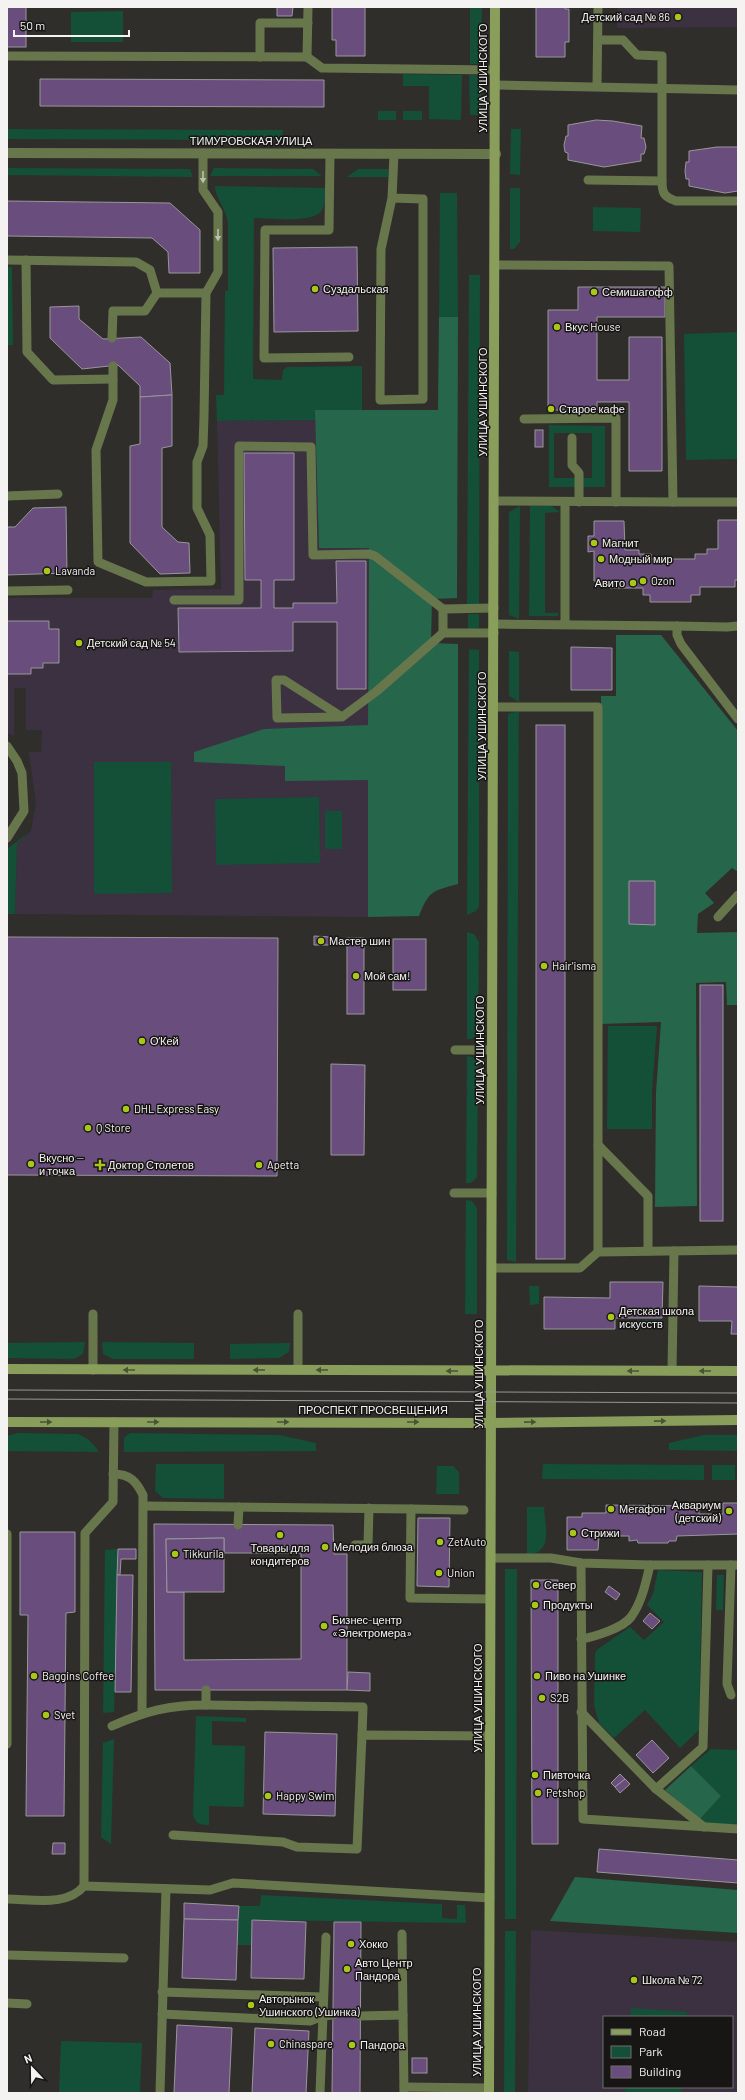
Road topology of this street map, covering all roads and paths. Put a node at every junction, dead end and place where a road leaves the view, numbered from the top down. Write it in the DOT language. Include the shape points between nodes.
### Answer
graph roads {
  1 [pos="308,7"];
  2 [pos="495,7"];
  3 [pos="598,7"];
  4 [pos="308,23"];
  5 [pos="598,40"];
  6 [pos="7,56"];
  7 [pos="260,57"];
  8 [pos="307,57"];
  9 [pos="495,70"];
  10 [pos="495,85"];
  11 [pos="597,86"];
  12 [pos="663,88"];
  13 [pos="738,90"];
  14 [pos="7,153"];
  15 [pos="203,153"];
  16 [pos="330,154"];
  17 [pos="394,154"];
  18 [pos="496,154"];
  19 [pos="588,180"];
  20 [pos="662,181"];
  21 [pos="392,198"];
  22 [pos="738,201"];
  23 [pos="7,260"];
  24 [pos="26,260"];
  25 [pos="495,265"];
  26 [pos="157,293"];
  27 [pos="206,293"];
  28 [pos="112,338"];
  29 [pos="349,357"];
  30 [pos="112,366"];
  31 [pos="114,379"];
  32 [pos="524,418"];
  33 [pos="572,438"];
  34 [pos="58,494"];
  35 [pos="7,496"];
  36 [pos="494,501"];
  37 [pos="565,502"];
  38 [pos="579,502"];
  39 [pos="616,502"];
  40 [pos="673,502"];
  41 [pos="738,502"];
  42 [pos="68,590"];
  43 [pos="7,591"];
  44 [pos="174,600"];
  45 [pos="494,608"];
  46 [pos="443,609"];
  47 [pos="564,624"];
  48 [pos="676,626"];
  49 [pos="738,626"];
  50 [pos="494,628"];
  51 [pos="443,633"];
  52 [pos="494,707"];
  53 [pos="342,717"];
  54 [pos="738,719"];
  55 [pos="7,746"];
  56 [pos="7,838"];
  57 [pos="738,895"];
  58 [pos="718,917"];
  59 [pos="455,1050"];
  60 [pos="492,1050"];
  61 [pos="598,1146"];
  62 [pos="454,1193"];
  63 [pos="492,1193"];
  64 [pos="738,1250"];
  65 [pos="648,1251"];
  66 [pos="674,1251"];
  67 [pos="598,1252"];
  68 [pos="492,1268"];
  69 [pos="93,1314"];
  70 [pos="298,1314"];
  71 [pos="7,1369"];
  72 [pos="93,1370"];
  73 [pos="298,1370"];
  74 [pos="491,1371"];
  75 [pos="672,1371"];
  76 [pos="738,1372"];
  77 [pos="738,1420"];
  78 [pos="7,1422"];
  79 [pos="114,1422"];
  80 [pos="491,1423"];
  81 [pos="113,1474"];
  82 [pos="144,1506"];
  83 [pos="239,1507"];
  84 [pos="369,1508"];
  85 [pos="411,1509"];
  86 [pos="464,1510"];
  87 [pos="238,1525"];
  88 [pos="7,1534"];
  89 [pos="355,1545"];
  90 [pos="491,1558"];
  91 [pos="581,1563"];
  92 [pos="650,1565"];
  93 [pos="708,1565"];
  94 [pos="734,1565"];
  95 [pos="490,1599"];
  96 [pos="581,1639"];
  97 [pos="206,1690"];
  98 [pos="731,1695"];
  99 [pos="206,1705"];
  100 [pos="581,1712"];
  101 [pos="142,1714"];
  102 [pos="112,1726"];
  103 [pos="362,1735"];
  104 [pos="490,1736"];
  105 [pos="7,1744"];
  106 [pos="656,1790"];
  107 [pos="704,1827"];
  108 [pos="738,1829"];
  109 [pos="173,1835"];
  110 [pos="84,1886"];
  111 [pos="166,1889"];
  112 [pos="490,1898"];
  113 [pos="7,1899"];
  114 [pos="402,1934"];
  115 [pos="326,1937"];
  116 [pos="7,1956"];
  117 [pos="124,1958"];
  118 [pos="162,1992"];
  119 [pos="324,1998"];
  120 [pos="7,2003"];
  121 [pos="27,2004"];
  122 [pos="162,2014"];
  123 [pos="403,2015"];
  124 [pos="323,2016"];
  125 [pos="332,2016"];
  126 [pos="360,2016"];
  127 [pos="404,2090"];
  128 [pos="489,2091"];
  129 [pos="160,2093"];
  130 [pos="320,2093"];
  1 -- 4 [label="lane"];
  2 -- 9 [label="street, УЛИЦА УШИНСКОГО"];
  3 -- 5 [label="lane"];
  4 -- 7 [label="lane" via="260,23"];
  4 -- 8 [label="lane"];
  5 -- 11 [label="lane"];
  5 -- 12 [label="lane" via="623,40 637,55 662,56"];
  6 -- 7 [label="lane"];
  7 -- 8 [label="lane"];
  8 -- 9 [label="lane" via="322,68"];
  9 -- 10 [label="street, УЛИЦА УШИНСКОГО"];
  10 -- 11 [label="lane"];
  10 -- 18 [label="street, УЛИЦА УШИНСКОГО"];
  11 -- 12 [label="lane"];
  12 -- 13 [label="lane"];
  12 -- 20 [label="lane"];
  14 -- 15 [label="street, ТИМУРОВСКАЯ УЛИЦА"];
  15 -- 16 [label="street, ТИМУРОВСКАЯ УЛИЦА"];
  15 -- 27 [label="lane, one-way" via="203,190 218,212 218,272"];
  16 -- 17 [label="street, ТИМУРОВСКАЯ УЛИЦА"];
  16 -- 29 [label="lane" via="330,230 265,230 264,358"];
  17 -- 18 [label="street, ТИМУРОВСКАЯ УЛИЦА"];
  17 -- 21 [label="lane"];
  18 -- 25 [label="street, УЛИЦА УШИНСКОГО"];
  19 -- 20 [label="lane"];
  20 -- 22 [label="lane" via="662,192 667,198 676,201"];
  21 -- 21 [label="lane" via="381,249 380,400 423,399 422,199"];
  23 -- 24 [label="lane"];
  24 -- 26 [label="lane" via="136,262 150,270"];
  24 -- 31 [label="lane" via="27,352 53,380"];
  25 -- 36 [label="street, УЛИЦА УШИНСКОГО"];
  25 -- 40 [label="lane" via="669,266"];
  26 -- 27 [label="lane"];
  26 -- 28 [label="lane" via="145,311 113,311"];
  27 -- 31 [label="lane" via="203,446 198,462 197,508 210,534 211,581 146,582 98,562 96,450 113,400"];
  30 -- 31 [label="lane"];
  32 -- 39 [label="lane" via="616,418"];
  33 -- 38 [label="lane" via="572,465 579,473"];
  34 -- 35 [label="lane"];
  36 -- 37 [label="lane"];
  36 -- 45 [label="street, УЛИЦА УШИНСКОГО"];
  37 -- 38 [label="lane"];
  37 -- 47 [label="lane"];
  38 -- 39 [label="lane"];
  39 -- 40 [label="lane"];
  40 -- 41 [label="lane"];
  42 -- 43 [label="lane"];
  44 -- 46 [label="lane" via="239,600 240,446 310,447 313,555 375,556"];
  45 -- 46 [label="lane"];
  45 -- 50 [label="street, УЛИЦА УШИНСКОГО"];
  46 -- 51 [label="lane"];
  47 -- 48 [label="lane"];
  47 -- 50 [label="lane"];
  48 -- 49 [label="lane"];
  48 -- 54 [label="lane" via="681,644"];
  50 -- 51 [label="lane"];
  50 -- 52 [label="street, УЛИЦА УШИНСКОГО"];
  51 -- 53 [label="lane" via="377,691"];
  52 -- 60 [label="street, УЛИЦА УШИНСКОГО"];
  52 -- 61 [label="lane" via="598,707"];
  53 -- 53 [label="lane" via="284,680 276,680 277,718"];
  55 -- 56 [label="lane" via="22,773 24,811"];
  57 -- 58 [label="lane"];
  59 -- 60 [label="lane"];
  60 -- 63 [label="street, УЛИЦА УШИНСКОГО"];
  61 -- 65 [label="lane" via="648,1196"];
  61 -- 67 [label="lane"];
  62 -- 63 [label="lane"];
  63 -- 68 [label="street, УЛИЦА УШИНСКОГО"];
  64 -- 66 [label="lane"];
  65 -- 66 [label="lane"];
  65 -- 67 [label="lane"];
  66 -- 75 [label="lane"];
  67 -- 68 [label="lane" via="580,1268"];
  68 -- 74 [label="street, УЛИЦА УШИНСКОГО"];
  69 -- 72 [label="lane"];
  70 -- 73 [label="lane"];
  71 -- 72 [label="street"];
  73 -- 72 [label="street, one-way"];
  74 -- 73 [label="street, one-way"];
  75 -- 74 [label="street, one-way"];
  74 -- 80 [label="street, УЛИЦА УШИНСКОГО"];
  76 -- 75 [label="street, one-way"];
  80 -- 77 [label="street, ПРОСПЕКТ ПРОСВЕЩЕНИЯ, one-way"];
  78 -- 79 [label="street, ПРОСПЕКТ ПРОСВЕЩЕНИЯ, one-way"];
  79 -- 80 [label="street, ПРОСПЕКТ ПРОСВЕЩЕНИЯ, one-way"];
  79 -- 81 [label="lane"];
  80 -- 90 [label="street, УЛИЦА УШИНСКОГО"];
  81 -- 82 [label="lane" via="123,1474 132,1478 143,1496"];
  81 -- 110 [label="lane" via="113,1502 85,1533"];
  82 -- 83 [label="lane"];
  82 -- 101 [label="lane"];
  83 -- 84 [label="lane"];
  83 -- 87 [label="lane"];
  84 -- 85 [label="lane"];
  84 -- 89 [label="lane" via="368,1545"];
  85 -- 86 [label="lane"];
  85 -- 95 [label="lane" via="410,1598"];
  88 -- 105 [label="lane"];
  90 -- 91 [label="lane" via="551,1558"];
  90 -- 95 [label="street, УЛИЦА УШИНСКОГО"];
  91 -- 92 [label="lane"];
  91 -- 96 [label="lane"];
  92 -- 93 [label="lane"];
  92 -- 96 [label="lane" via="644,1588 631,1618 600,1636"];
  93 -- 94 [label="lane"];
  93 -- 106 [label="lane" via="703,1747"];
  94 -- 98 [label="lane" via="728,1684"];
  95 -- 104 [label="street, УЛИЦА УШИНСКОГО"];
  96 -- 100 [label="lane"];
  97 -- 99 [label="lane"];
  99 -- 101 [label="lane" via="178,1705"];
  99 -- 103 [label="lane" via="363,1707"];
  100 -- 106 [label="lane"];
  100 -- 107 [label="lane" via="583,1819"];
  101 -- 102 [label="lane"];
  103 -- 104 [label="lane"];
  103 -- 109 [label="lane" via="357,1849"];
  104 -- 112 [label="street, УЛИЦА УШИНСКОГО"];
  106 -- 107 [label="lane"];
  107 -- 108 [label="lane"];
  110 -- 111 [label="lane"];
  110 -- 113 [label="lane" via="73,1896 63,1899"];
  111 -- 112 [label="lane" via="210,1890 233,1883"];
  111 -- 118 [label="lane"];
  112 -- 128 [label="street, УЛИЦА УШИНСКОГО"];
  114 -- 123 [label="lane"];
  115 -- 119 [label="lane"];
  116 -- 117 [label="lane"];
  118 -- 119 [label="lane"];
  118 -- 122 [label="lane"];
  119 -- 124 [label="lane"];
  120 -- 121 [label="lane"];
  122 -- 124 [label="lane" via="310,2021"];
  122 -- 129 [label="lane"];
  123 -- 126 [label="lane"];
  123 -- 127 [label="lane"];
  124 -- 125 [label="lane"];
  124 -- 130 [label="lane"];
  127 -- 128 [label="lane"];
}
